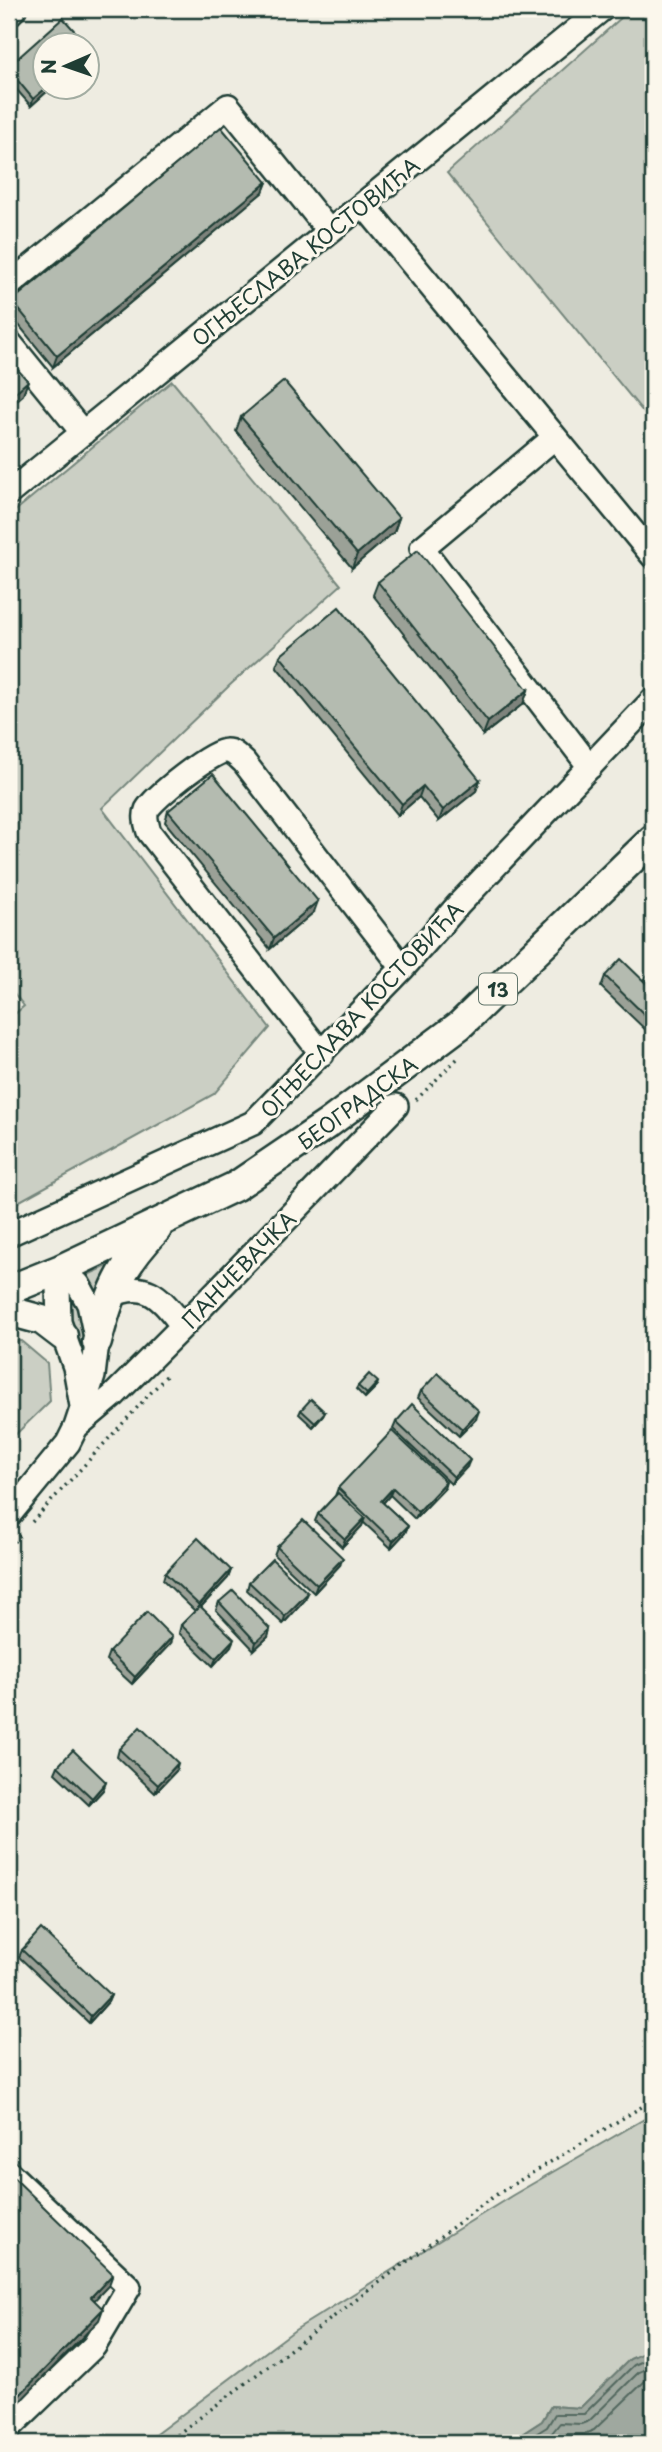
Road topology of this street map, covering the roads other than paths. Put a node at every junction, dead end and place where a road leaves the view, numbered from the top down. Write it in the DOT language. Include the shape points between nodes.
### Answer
graph roads {
  1 [pos="14,9"];
  2 [pos="601,9"];
  3 [pos="9,13"];
  4 [pos="363,204"];
  5 [pos="329,231"];
  6 [pos="9,285"];
  7 [pos="9,342"];
  8 [pos="83,433"];
  9 [pos="555,437"];
  10 [pos="9,493"];
  11 [pos="653,556"];
  12 [pos="653,700"];
  13 [pos="590,767"];
  14 [pos="653,839"];
  15 [pos="403,968"];
  16 [pos="322,1054"];
  17 [pos="396,1106"];
  18 [pos="166,1221"];
  19 [pos="9,1234"];
  20 [pos="61,1269"];
  21 [pos="9,1290"];
  22 [pos="110,1296"];
  23 [pos="9,1311"];
  24 [pos="183,1326"];
  25 [pos="63,1336"];
  26 [pos="97,1342"];
  27 [pos="79,1417"];
  28 [pos="9,1515"];
  29 [pos="9,2173"];
  30 [pos="9,2428"];
  1 -- 3 [label="street"];
  2 -- 4 [label="street, ОГЊЕСЛАВА КОСТОВИЋА"];
  4 -- 5 [label="street, ОГЊЕСЛАВА КОСТОВИЋА"];
  4 -- 9 [label="street"];
  5 -- 6 [label="street" via="228,106"];
  5 -- 8 [label="street, ОГЊЕСЛАВА КОСТОВИЋА"];
  7 -- 8 [label="street"];
  8 -- 10 [label="street, ОГЊЕСЛАВА КОСТОВИЋА"];
  9 -- 11 [label="street"];
  9 -- 13 [label="street" via="422,548"];
  12 -- 13 [label="street, ОГЊЕСЛАВА КОСТОВИЋА"];
  13 -- 15 [label="street, ОГЊЕСЛАВА КОСТОВИЋА"];
  14 -- 18 [label="main road, БЕОГРАДСКА / 13" via="429,1050 236,1186"];
  15 -- 16 [label="street, ОГЊЕСЛАВА КОСТОВИЋА"];
  15 -- 16 [label="street" via="233,752 212,754 157,799 146,811 149,831"];
  16 -- 19 [label="street, ОГЊЕСЛАВА КОСТОВИЋА" via="253,1123"];
  17 -- 24 [label="street, ПАНЧЕВАЧКА"];
  18 -- 20 [label="main road, БЕОГРАДСКА / 13"];
  18 -- 22 [label="main road" via="137,1250"];
  20 -- 21 [label="main road, БЕОГРАДСКА / 13"];
  20 -- 25 [label="street" via="58,1310"];
  20 -- 26 [label="street" via="78,1284 89,1304"];
  22 -- 24 [label="street" via="125,1289 150,1291"];
  22 -- 26 [label="main road"];
  23 -- 25 [label="main road" via="43,1320"];
  24 -- 27 [label="street, ПАНЧЕВАЧКА" via="114,1395"];
  25 -- 27 [label="street" via="75,1367"];
  26 -- 27 [label="street" via="93,1376"];
  27 -- 28 [label="street, ПАНЧЕВАЧКА" via="56,1460"];
  29 -- 30 [label="street" via="129,2287 94,2346"];
}
